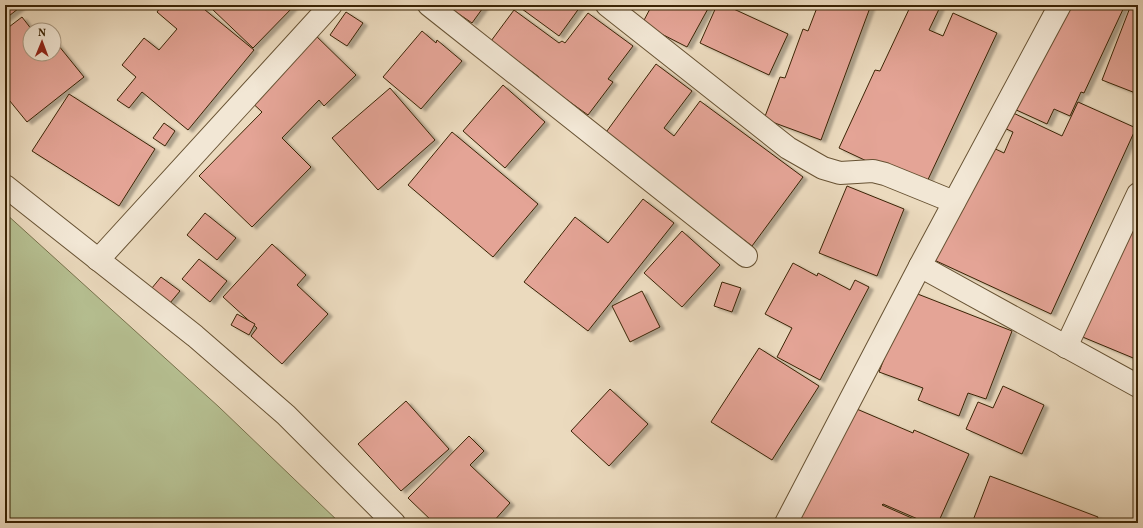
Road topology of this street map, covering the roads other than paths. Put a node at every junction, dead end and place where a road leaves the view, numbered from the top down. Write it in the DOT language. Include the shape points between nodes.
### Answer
graph roads {
  1 [pos="331,5"];
  2 [pos="429,5"];
  3 [pos="607,5"];
  4 [pos="1060,5"];
  5 [pos="5,186"];
  6 [pos="1138,194"];
  7 [pos="954,202"];
  8 [pos="746,256"];
  9 [pos="98,260"];
  10 [pos="920,266"];
  11 [pos="1066,347"];
  12 [pos="1138,386"];
  13 [pos="394,523"];
  14 [pos="786,523"];
  1 -- 9 [label="street"];
  2 -- 8 [label="street"];
  3 -- 7 [label="street" via="788,148 823,168 840,173 873,171 885,174"];
  4 -- 7 [label="street"];
  5 -- 9 [label="street"];
  6 -- 11 [label="street"];
  7 -- 10 [label="street"];
  9 -- 13 [label="street" via="195,336 286,415"];
  10 -- 11 [label="street"];
  10 -- 14 [label="street"];
  11 -- 12 [label="street"];
}
